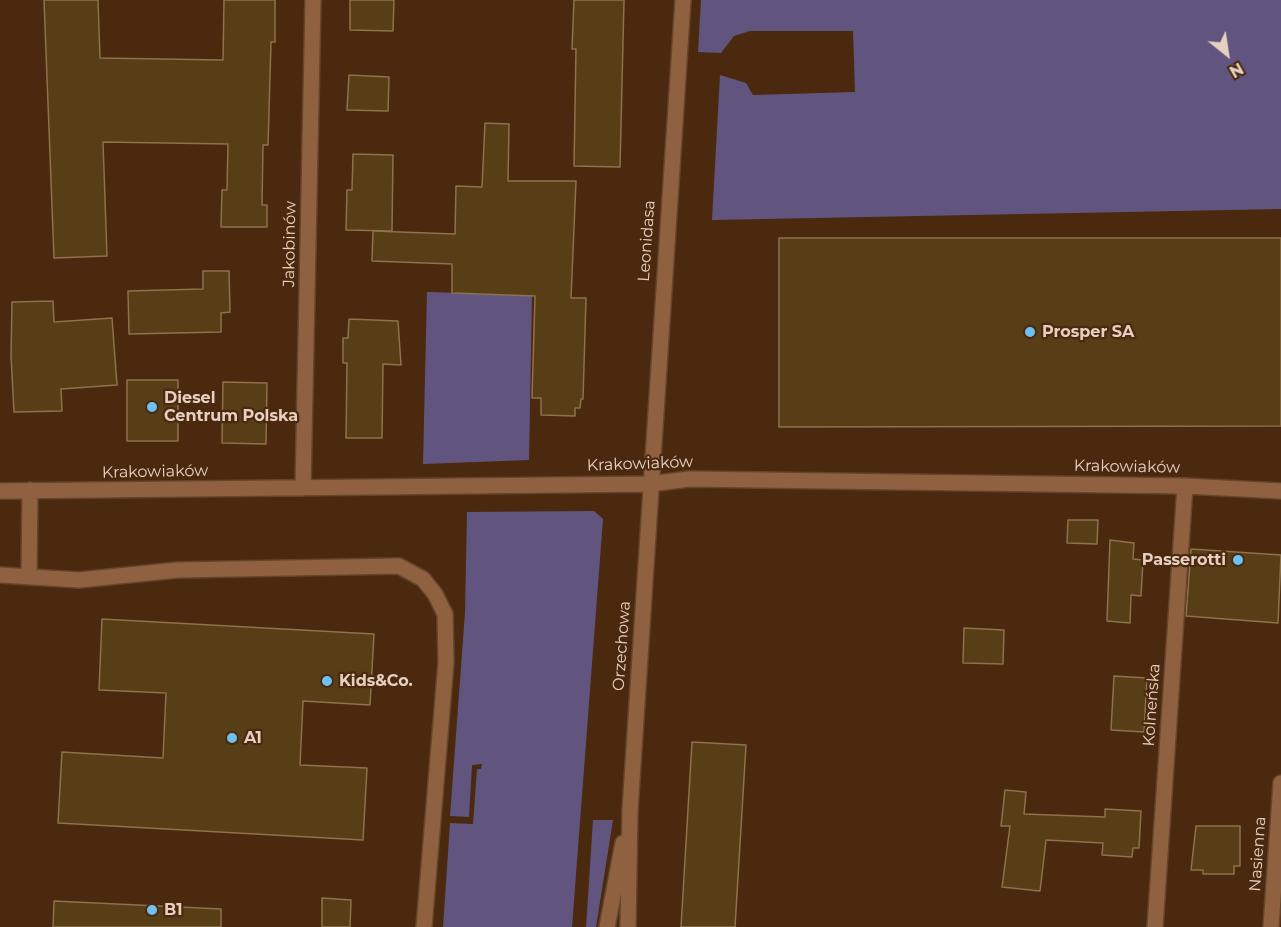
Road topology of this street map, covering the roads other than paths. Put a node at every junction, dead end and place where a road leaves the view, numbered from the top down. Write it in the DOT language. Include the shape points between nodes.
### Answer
graph roads {
  1 [pos="313,0"];
  2 [pos="683,0"];
  3 [pos="651,484"];
  4 [pos="1185,486"];
  5 [pos="303,488"];
  6 [pos="30,490"];
  7 [pos="0,491"];
  8 [pos="1281,491"];
  9 [pos="0,575"];
  10 [pos="29,577"];
  11 [pos="1281,783"];
  12 [pos="630,810"];
  13 [pos="424,927"];
  14 [pos="607,927"];
  15 [pos="628,927"];
  16 [pos="1155,927"];
  17 [pos="1271,927"];
  1 -- 5 [label="street, Jakobinów"];
  2 -- 3 [label="street, Leonidasa"];
  3 -- 4 [label="street, Krakowiaków" via="689,479"];
  3 -- 5 [label="street, Krakowiaków"];
  3 -- 12 [label="street, Orzechowa"];
  4 -- 8 [label="street, Krakowiaków"];
  4 -- 16 [label="street, Kolneńska"];
  5 -- 6 [label="street, Krakowiaków"];
  6 -- 7 [label="street, Krakowiaków"];
  6 -- 10 [label="street"];
  9 -- 10 [label="street"];
  10 -- 13 [label="street" via="79,580 178,570 399,566 423,579 445,614 446,662"];
  11 -- 17 [label="street, Nasienna"];
  12 -- 14 [label="street, Orzechowa"];
  12 -- 15 [label="street, Orzechowa"];
}
